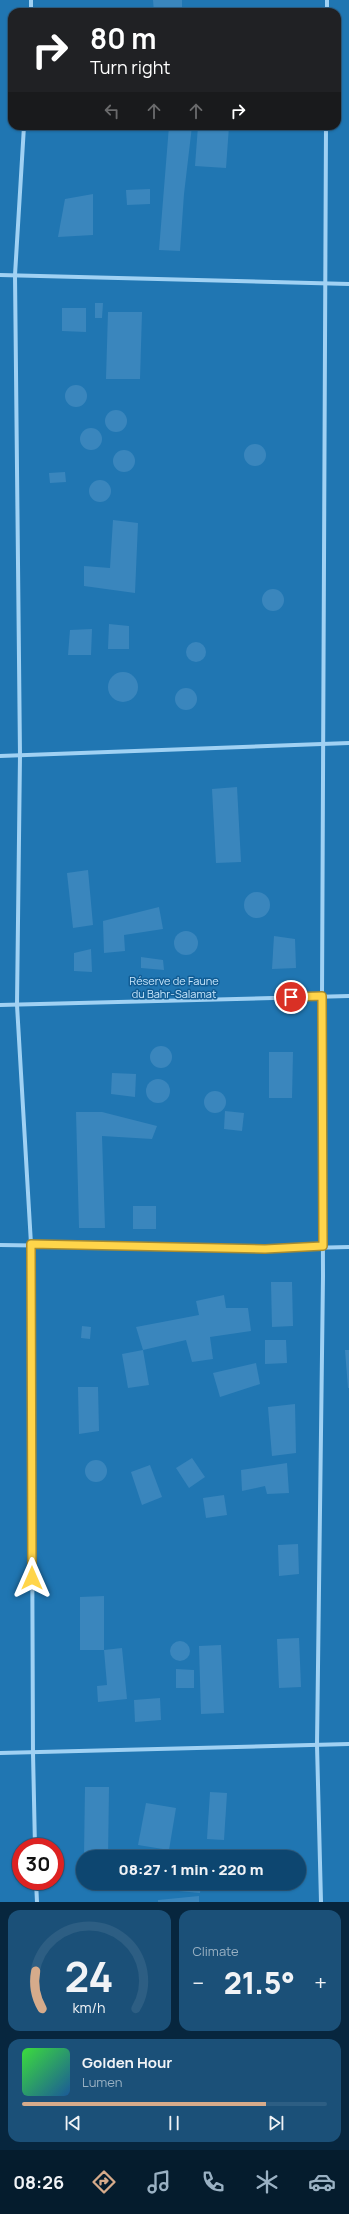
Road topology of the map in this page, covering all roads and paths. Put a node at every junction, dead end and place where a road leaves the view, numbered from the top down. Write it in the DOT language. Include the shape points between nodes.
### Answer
graph roads {
  1 [pos="24,130"];
  2 [pos="326,130"];
  3 [pos="0,275"];
  4 [pos="15,275"];
  5 [pos="326,283"];
  6 [pos="349,284"];
  7 [pos="349,743"];
  8 [pos="324,744"];
  9 [pos="20,755"];
  10 [pos="0,756"];
  11 [pos="322,996"];
  12 [pos="349,996"];
  13 [pos="17,1005"];
  14 [pos="0,1006"];
  15 [pos="31,1244"];
  16 [pos="0,1245"];
  17 [pos="323,1246"];
  18 [pos="349,1247"];
  19 [pos="349,1744"];
  20 [pos="317,1745"];
  21 [pos="0,1753"];
  22 [pos="33,1753"];
  23 [pos="35,1838"];
  24 [pos="36,1890"];
  25 [pos="37,1902"];
  26 [pos="321,1902"];
  1 -- 4 [label="street"];
  2 -- 5 [label="street"];
  3 -- 4 [label="street"];
  4 -- 5 [label="street"];
  4 -- 9 [label="street"];
  5 -- 6 [label="street"];
  5 -- 8 [label="street"];
  7 -- 8 [label="street"];
  8 -- 9 [label="street"];
  8 -- 11 [label="street"];
  9 -- 10 [label="street"];
  9 -- 13 [label="street"];
  11 -- 12 [label="street"];
  11 -- 13 [label="street"];
  11 -- 17 [label="street"];
  13 -- 14 [label="street"];
  13 -- 15 [label="street"];
  15 -- 16 [label="street"];
  15 -- 17 [label="street" via="265,1249"];
  15 -- 22 [label="street"];
  17 -- 18 [label="street"];
  17 -- 20 [label="street"];
  19 -- 20 [label="street"];
  20 -- 22 [label="street"];
  20 -- 26 [label="street"];
  21 -- 22 [label="street"];
  22 -- 23 [label="street"];
  24 -- 25 [label="street"];
}
